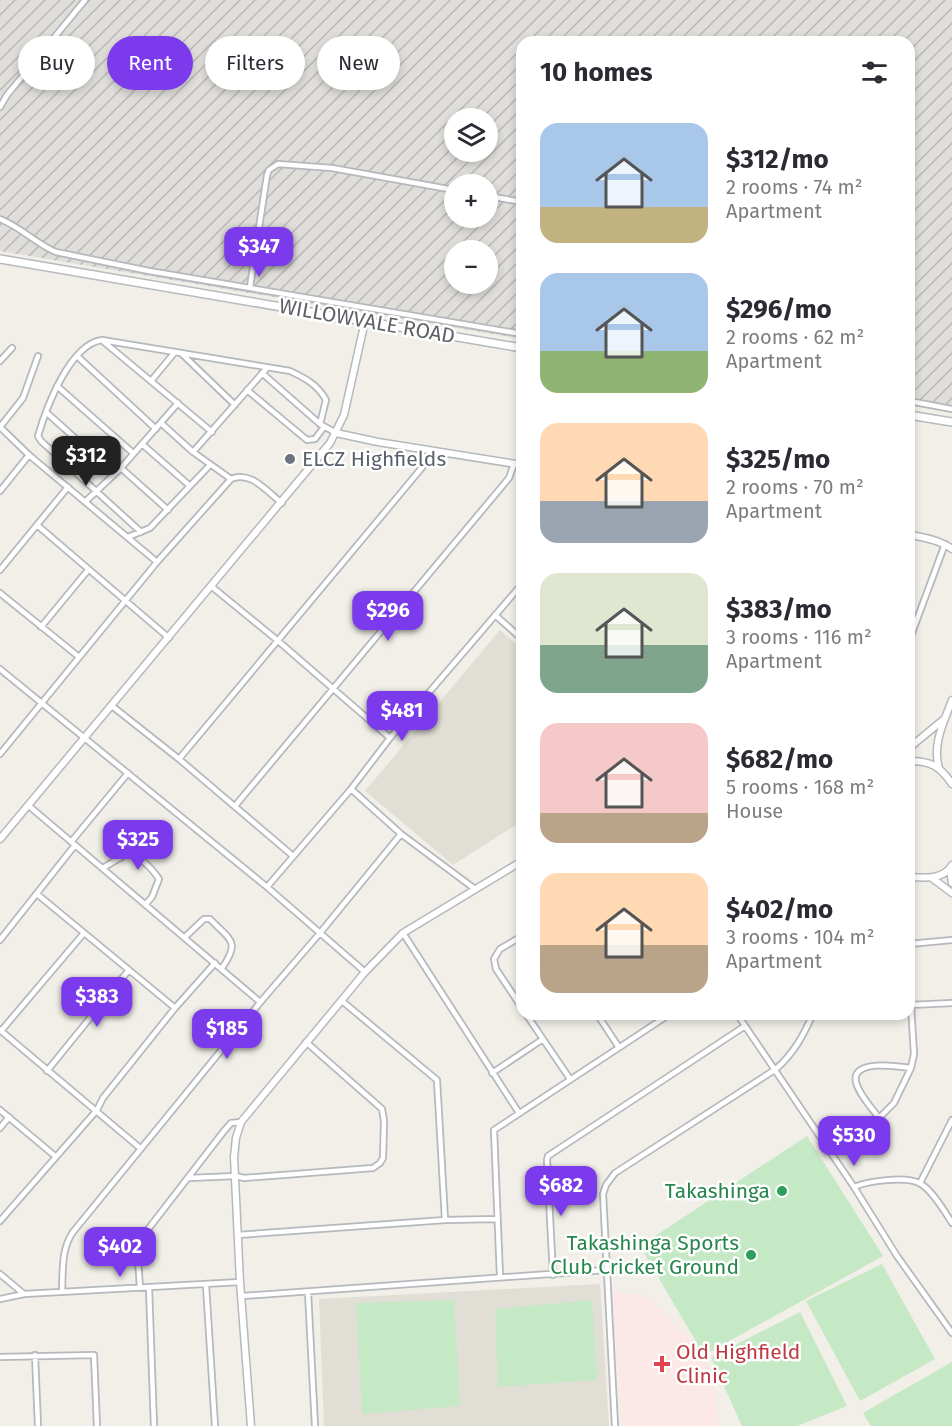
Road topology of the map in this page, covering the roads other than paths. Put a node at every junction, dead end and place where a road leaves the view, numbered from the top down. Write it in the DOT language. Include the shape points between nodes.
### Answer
graph roads {
  1 [pos="85,0"];
  2 [pos="0,107"];
  3 [pos="444,188"];
  4 [pos="498,198"];
  5 [pos="516,201"];
  6 [pos="0,219"];
  7 [pos="0,259"];
  8 [pos="250,287"];
  9 [pos="365,321"];
  10 [pos="516,333"];
  11 [pos="102,340"];
  12 [pos="516,347"];
  13 [pos="12,348"];
  14 [pos="178,353"];
  15 [pos="38,356"];
  16 [pos="77,356"];
  17 [pos="0,361"];
  18 [pos="267,368"];
  19 [pos="262,373"];
  20 [pos="151,381"];
  21 [pos="57,386"];
  22 [pos="247,390"];
  23 [pos="915,402"];
  24 [pos="178,403"];
  25 [pos="235,405"];
  26 [pos="952,409"];
  27 [pos="47,413"];
  28 [pos="915,416"];
  29 [pos="952,422"];
  30 [pos="161,423"];
  31 [pos="322,425"];
  32 [pos="0,427"];
  33 [pos="156,429"];
  34 [pos="212,432"];
  35 [pos="336,433"];
  36 [pos="142,444"];
  37 [pos="193,452"];
  38 [pos="435,452"];
  39 [pos="133,453"];
  40 [pos="29,455"];
  41 [pos="514,464"];
  42 [pos="210,465"];
  43 [pos="121,468"];
  44 [pos="114,474"];
  45 [pos="231,479"];
  46 [pos="190,486"];
  47 [pos="68,487"];
  48 [pos="1,488"];
  49 [pos="96,491"];
  50 [pos="86,501"];
  51 [pos="282,503"];
  52 [pos="168,510"];
  53 [pos="37,525"];
  54 [pos="141,532"];
  55 [pos="915,536"];
  56 [pos="128,537"];
  57 [pos="945,544"];
  58 [pos="952,549"];
  59 [pos="157,562"];
  60 [pos="0,570"];
  61 [pos="88,570"];
  62 [pos="211,586"];
  63 [pos="516,591"];
  64 [pos="0,593"];
  65 [pos="125,602"];
  66 [pos="495,615"];
  67 [pos="915,625"];
  68 [pos="41,627"];
  69 [pos="516,634"];
  70 [pos="169,638"];
  71 [pos="278,640"];
  72 [pos="79,657"];
  73 [pos="1,671"];
  74 [pos="334,689"];
  75 [pos="952,700"];
  76 [pos="42,704"];
  77 [pos="112,706"];
  78 [pos="946,717"];
  79 [pos="85,738"];
  80 [pos="390,738"];
  81 [pos="915,743"];
  82 [pos="0,754"];
  83 [pos="179,759"];
  84 [pos="915,760"];
  85 [pos="939,768"];
  86 [pos="128,773"];
  87 [pos="952,784"];
  88 [pos="351,789"];
  89 [pos="28,806"];
  90 [pos="235,806"];
  91 [pos="401,834"];
  92 [pos="0,839"];
  93 [pos="73,843"];
  94 [pos="293,856"];
  95 [pos="516,865"];
  96 [pos="951,867"];
  97 [pos="103,868"];
  98 [pos="915,877"];
  99 [pos="932,878"];
  100 [pos="952,883"];
  101 [pos="267,887"];
  102 [pos="475,889"];
  103 [pos="952,893"];
  104 [pos="37,894"];
  105 [pos="146,904"];
  106 [pos="84,933"];
  107 [pos="320,933"];
  108 [pos="403,933"];
  109 [pos="185,937"];
  110 [pos="0,940"];
  111 [pos="516,940"];
  112 [pos="952,940"];
  113 [pos="915,943"];
  114 [pos="215,963"];
  115 [pos="222,968"];
  116 [pos="128,971"];
  117 [pos="365,972"];
  118 [pos="516,999"];
  119 [pos="342,1001"];
  120 [pos="260,1002"];
  121 [pos="952,1003"];
  122 [pos="915,1005"];
  123 [pos="176,1008"];
  124 [pos="530,1020"];
  125 [pos="601,1020"];
  126 [pos="659,1020"];
  127 [pos="741,1020"];
  128 [pos="810,1020"];
  129 [pos="911,1020"];
  130 [pos="745,1026"];
  131 [pos="1,1031"];
  132 [pos="543,1039"];
  133 [pos="306,1042"];
  134 [pos="618,1046"];
  135 [pos="912,1068"];
  136 [pos="776,1069"];
  137 [pos="47,1071"];
  138 [pos="492,1073"];
  139 [pos="570,1079"];
  140 [pos="0,1110"];
  141 [pos="97,1110"];
  142 [pos="519,1113"];
  143 [pos="9,1118"];
  144 [pos="879,1118"];
  145 [pos="952,1120"];
  146 [pos="241,1122"];
  147 [pos="0,1128"];
  148 [pos="140,1148"];
  149 [pos="828,1149"];
  150 [pos="55,1156"];
  151 [pos="236,1176"];
  152 [pos="189,1178"];
  153 [pos="920,1183"];
  154 [pos="854,1187"];
  155 [pos="497,1219"];
  156 [pos="445,1220"];
  157 [pos="0,1221"];
  158 [pos="952,1223"];
  159 [pos="238,1235"];
  160 [pos="606,1270"];
  161 [pos="0,1274"];
  162 [pos="554,1275"];
  163 [pos="500,1277"];
  164 [pos="240,1282"];
  165 [pos="206,1285"];
  166 [pos="140,1288"];
  167 [pos="149,1288"];
  168 [pos="62,1292"];
  169 [pos="308,1292"];
  170 [pos="24,1294"];
  171 [pos="242,1296"];
  172 [pos="0,1299"];
  173 [pos="951,1331"];
  174 [pos="35,1356"];
  175 [pos="0,1357"];
  176 [pos="38,1426"];
  177 [pos="97,1426"];
  178 [pos="154,1426"];
  179 [pos="215,1426"];
  180 [pos="251,1426"];
  181 [pos="315,1426"];
  182 [pos="615,1426"];
  1 -- 2 [label="street"];
  3 -- 8 [label="street" via="332,168 285,163 273,166 267,175"];
  4 -- 5 [label="street"];
  6 -- 8 [label="street" via="56,252"];
  7 -- 9 [label="main road, WILLOWVALE ROAD"];
  8 -- 10 [label="street"];
  9 -- 12 [label="main road, WILLOWVALE ROAD"];
  9 -- 35 [label="street" via="344,415"];
  11 -- 14 [label="street"];
  11 -- 16 [label="street" via="93,342"];
  11 -- 20 [label="street"];
  13 -- 17 [label="street"];
  14 -- 18 [label="street"];
  14 -- 20 [label="street"];
  14 -- 25 [label="street"];
  15 -- 32 [label="street" via="23,398"];
  16 -- 21 [label="street"];
  16 -- 33 [label="street"];
  18 -- 19 [label="street"];
  18 -- 31 [label="street" via="290,371 322,392 326,400"];
  19 -- 22 [label="street"];
  19 -- 31 [label="street"];
  20 -- 24 [label="street"];
  21 -- 27 [label="street"];
  21 -- 39 [label="street"];
  22 -- 25 [label="street"];
  22 -- 31 [label="street" via="308,440 315,439"];
  23 -- 26 [label="street"];
  24 -- 30 [label="street"];
  24 -- 34 [label="street"];
  25 -- 34 [label="street"];
  27 -- 44 [label="street"];
  27 -- 49 [label="street" via="39,439"];
  28 -- 29 [label="main road"];
  30 -- 33 [label="street"];
  30 -- 37 [label="street"];
  31 -- 35 [label="street"];
  32 -- 40 [label="street"];
  33 -- 36 [label="street"];
  34 -- 37 [label="street"];
  35 -- 38 [label="street"];
  35 -- 51 [label="street"];
  36 -- 39 [label="street"];
  36 -- 46 [label="street"];
  37 -- 42 [label="street"];
  38 -- 41 [label="street"];
  38 -- 71 [label="street"];
  39 -- 43 [label="street"];
  40 -- 47 [label="street"];
  40 -- 48 [label="street"];
  41 -- 74 [label="street" via="509,478"];
  42 -- 45 [label="street"];
  42 -- 46 [label="street"];
  43 -- 44 [label="street"];
  43 -- 52 [label="street"];
  44 -- 49 [label="street"];
  45 -- 51 [label="street" via="249,477"];
  45 -- 59 [label="street"];
  46 -- 52 [label="street"];
  47 -- 50 [label="street"];
  47 -- 53 [label="street"];
  49 -- 50 [label="street"];
  49 -- 54 [label="street"];
  50 -- 56 [label="street"];
  51 -- 62 [label="street"];
  52 -- 54 [label="street"];
  53 -- 60 [label="street"];
  53 -- 61 [label="street"];
  54 -- 56 [label="street"];
  55 -- 57 [label="street"];
  56 -- 59 [label="street"];
  57 -- 58 [label="street"];
  57 -- 67 [label="street"];
  59 -- 65 [label="street"];
  61 -- 65 [label="street"];
  61 -- 68 [label="street"];
  62 -- 70 [label="street"];
  62 -- 71 [label="street"];
  63 -- 66 [label="street"];
  64 -- 68 [label="street"];
  65 -- 70 [label="street"];
  65 -- 72 [label="street"];
  66 -- 69 [label="street"];
  66 -- 80 [label="street"];
  68 -- 72 [label="street"];
  70 -- 77 [label="street"];
  71 -- 74 [label="street"];
  71 -- 83 [label="street"];
  72 -- 76 [label="street"];
  73 -- 76 [label="street"];
  74 -- 80 [label="street"];
  74 -- 90 [label="street"];
  75 -- 78 [label="street"];
  76 -- 79 [label="street"];
  76 -- 82 [label="street"];
  77 -- 79 [label="street"];
  77 -- 83 [label="street"];
  78 -- 81 [label="street"];
  78 -- 85 [label="street" via="936,751"];
  79 -- 86 [label="street"];
  79 -- 89 [label="street"];
  80 -- 88 [label="street"];
  83 -- 90 [label="street"];
  84 -- 85 [label="street"];
  85 -- 87 [label="street"];
  86 -- 93 [label="street"];
  86 -- 101 [label="street"];
  88 -- 91 [label="street"];
  88 -- 94 [label="street"];
  89 -- 92 [label="street"];
  89 -- 93 [label="street"];
  90 -- 94 [label="street"];
  91 -- 102 [label="street"];
  91 -- 107 [label="street"];
  93 -- 97 [label="street"];
  93 -- 104 [label="street"];
  94 -- 101 [label="street"];
  95 -- 102 [label="street"];
  96 -- 99 [label="street"];
  96 -- 100 [label="street"];
  97 -- 105 [label="street"];
  97 -- 105 [label="street" via="126,854 144,861 159,879"];
  98 -- 99 [label="street"];
  99 -- 103 [label="street"];
  101 -- 107 [label="street"];
  102 -- 108 [label="street"];
  104 -- 106 [label="street"];
  104 -- 110 [label="street"];
  105 -- 109 [label="street"];
  106 -- 116 [label="street"];
  106 -- 131 [label="street"];
  107 -- 117 [label="street"];
  107 -- 120 [label="street"];
  108 -- 117 [label="street"];
  108 -- 138 [label="street"];
  109 -- 114 [label="street"];
  109 -- 115 [label="street" via="204,919 210,919 233,948"];
  111 -- 118 [label="street" via="500,949 494,958 496,969"];
  112 -- 113 [label="street"];
  114 -- 115 [label="street"];
  114 -- 123 [label="street"];
  115 -- 120 [label="street"];
  116 -- 123 [label="street"];
  116 -- 137 [label="street"];
  117 -- 119 [label="street"];
  119 -- 133 [label="street"];
  119 -- 156 [label="street" via="437,1080"];
  120 -- 148 [label="street"];
  121 -- 122 [label="street"];
  123 -- 141 [label="street"];
  124 -- 132 [label="street"];
  125 -- 134 [label="street"];
  126 -- 134 [label="street"];
  127 -- 130 [label="street"];
  128 -- 136 [label="street" via="796,1047"];
  129 -- 135 [label="street"];
  130 -- 136 [label="street"];
  130 -- 162 [label="street" via="548,1156"];
  131 -- 137 [label="street"];
  132 -- 138 [label="street"];
  132 -- 139 [label="street"];
  133 -- 146 [label="street"];
  133 -- 151 [label="street" via="382,1110 383,1158 373,1168"];
  134 -- 139 [label="street"];
  135 -- 144 [label="street" via="894,1103"];
  135 -- 144 [label="street" via="869,1067 857,1073 859,1089"];
  136 -- 149 [label="street"];
  136 -- 160 [label="street" via="615,1173 603,1194"];
  137 -- 141 [label="street"];
  138 -- 142 [label="street"];
  139 -- 142 [label="street"];
  140 -- 143 [label="street"];
  141 -- 148 [label="street"];
  141 -- 150 [label="street"];
  142 -- 155 [label="street" via="493,1132"];
  143 -- 147 [label="street"];
  143 -- 150 [label="street"];
  144 -- 149 [label="street"];
  145 -- 153 [label="street"];
  146 -- 151 [label="street" via="235,1147"];
  146 -- 152 [label="street" via="231,1123"];
  148 -- 168 [label="street" via="67,1241"];
  149 -- 154 [label="street"];
  150 -- 157 [label="street"];
  151 -- 152 [label="street"];
  151 -- 159 [label="street"];
  152 -- 166 [label="street" via="137,1245"];
  153 -- 154 [label="street" via="900,1180"];
  153 -- 158 [label="street"];
  154 -- 173 [label="street"];
  155 -- 156 [label="street"];
  155 -- 163 [label="street"];
  156 -- 159 [label="street"];
  159 -- 164 [label="street"];
  160 -- 162 [label="street"];
  160 -- 182 [label="street"];
  161 -- 170 [label="street"];
  162 -- 163 [label="street"];
  163 -- 169 [label="street"];
  164 -- 165 [label="street"];
  164 -- 171 [label="street"];
  165 -- 167 [label="street"];
  165 -- 179 [label="street"];
  166 -- 167 [label="street"];
  166 -- 168 [label="street"];
  167 -- 178 [label="street"];
  168 -- 170 [label="street"];
  169 -- 171 [label="street"];
  169 -- 181 [label="street"];
  170 -- 172 [label="street"];
  171 -- 180 [label="street"];
  174 -- 175 [label="street"];
  174 -- 176 [label="street"];
  174 -- 177 [label="street" via="94,1355"];
}
